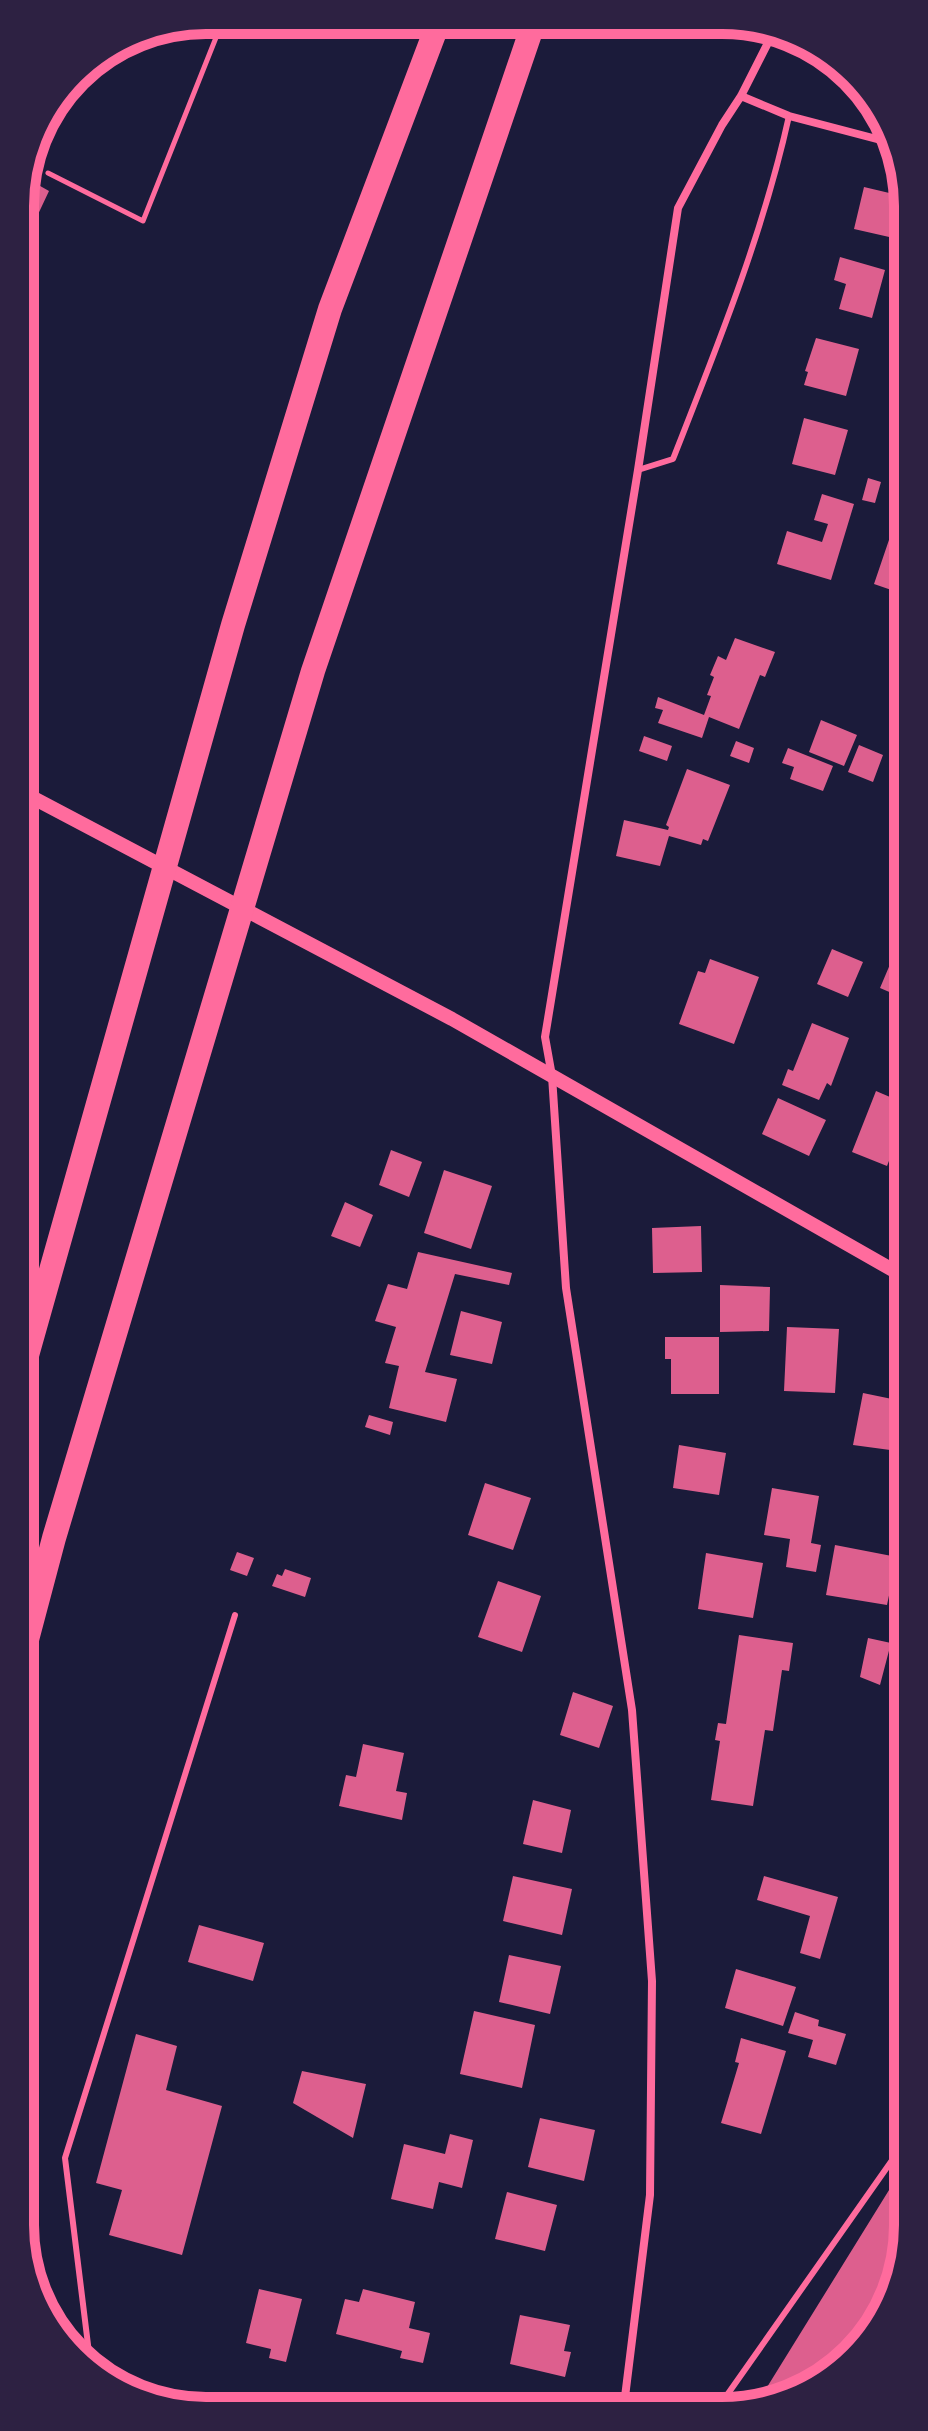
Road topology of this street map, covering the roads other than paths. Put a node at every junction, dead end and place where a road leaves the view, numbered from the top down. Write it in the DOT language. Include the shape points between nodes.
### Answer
graph roads {
  1 [pos="434,34"];
  2 [pos="530,34"];
  3 [pos="769,41"];
  4 [pos="741,96"];
  5 [pos="789,116"];
  6 [pos="881,140"];
  7 [pos="638,470"];
  8 [pos="34,798"];
  9 [pos="552,1076"];
  10 [pos="894,1271"];
  11 [pos="34,1331"];
  12 [pos="34,1613"];
  13 [pos="235,1615"];
  14 [pos="894,2157"];
  15 [pos="89,2350"];
  16 [pos="625,2397"];
  17 [pos="726,2397"];
  1 -- 11 [label="highway" via="330,309 233,625"];
  2 -- 12 [label="highway" via="313,671"];
  3 -- 4 [label="street"];
  4 -- 5 [label="street"];
  4 -- 7 [label="street" via="678,208"];
  5 -- 6 [label="street"];
  5 -- 7 [label="lane" via="752,244 673,459"];
  7 -- 9 [label="street" via="545,1037"];
  8 -- 9 [label="street"];
  9 -- 10 [label="street"];
  9 -- 16 [label="street" via="566,1288 632,1710 652,1981 650,2195"];
  13 -- 15 [label="lane" via="65,2158"];
  14 -- 17 [label="lane"];
}
